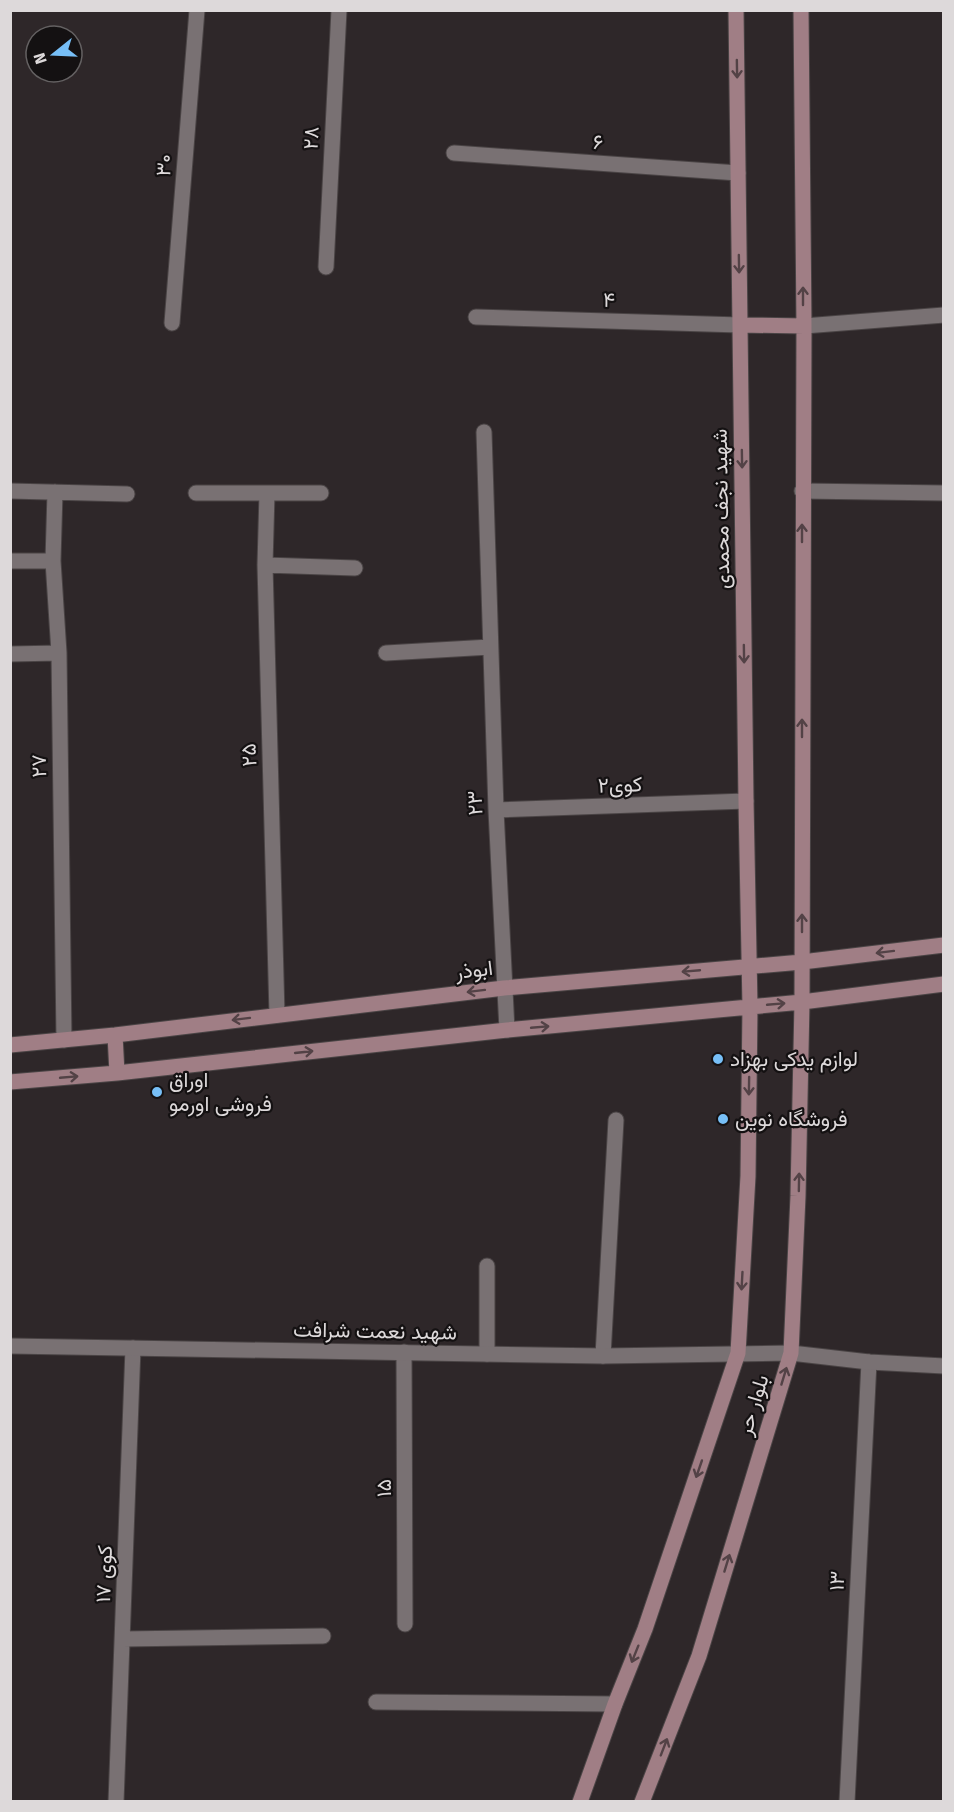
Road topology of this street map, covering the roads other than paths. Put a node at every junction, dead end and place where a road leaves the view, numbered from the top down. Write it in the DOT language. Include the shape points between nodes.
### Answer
graph roads {
  1 [pos="197,10"];
  2 [pos="339,10"];
  3 [pos="736,10"];
  4 [pos="801,10"];
  5 [pos="454,153"];
  6 [pos="738,173"];
  7 [pos="326,267"];
  8 [pos="944,315"];
  9 [pos="476,317"];
  10 [pos="172,323"];
  11 [pos="740,325"];
  12 [pos="804,326"];
  13 [pos="484,432"];
  14 [pos="10,491"];
  15 [pos="802,491"];
  16 [pos="55,492"];
  17 [pos="196,493"];
  18 [pos="267,493"];
  19 [pos="321,493"];
  20 [pos="127,494"];
  21 [pos="944,494"];
  22 [pos="10,561"];
  23 [pos="53,561"];
  24 [pos="265,565"];
  25 [pos="355,567"];
  26 [pos="490,647"];
  27 [pos="59,653"];
  28 [pos="386,653"];
  29 [pos="10,654"];
  30 [pos="746,801"];
  31 [pos="496,810"];
  32 [pos="944,945"];
  33 [pos="802,962"];
  34 [pos="748,966"];
  35 [pos="944,984"];
  36 [pos="504,988"];
  37 [pos="802,1002"];
  38 [pos="750,1007"];
  39 [pos="278,1015"];
  40 [pos="507,1030"];
  41 [pos="115,1035"];
  42 [pos="64,1040"];
  43 [pos="10,1045"];
  44 [pos="117,1072"];
  45 [pos="10,1082"];
  46 [pos="616,1120"];
  47 [pos="487,1266"];
  48 [pos="10,1346"];
  49 [pos="133,1348"];
  50 [pos="404,1352"];
  51 [pos="738,1353"];
  52 [pos="791,1353"];
  53 [pos="487,1354"];
  54 [pos="603,1356"];
  55 [pos="869,1362"];
  56 [pos="944,1366"];
  57 [pos="405,1624"];
  58 [pos="323,1636"];
  59 [pos="123,1639"];
  60 [pos="376,1702"];
  61 [pos="615,1704"];
  62 [pos="116,1802"];
  63 [pos="580,1802"];
  64 [pos="642,1802"];
  65 [pos="847,1802"];
  1 -- 10 [label="street, ۳۰"];
  2 -- 7 [label="street, ۲۸"];
  3 -- 6 [label="main road, شهید نجف محمدی, one-way"];
  12 -- 4 [label="main road, one-way"];
  5 -- 6 [label="street, ۶"];
  6 -- 11 [label="main road, شهید نجف محمدی, one-way"];
  8 -- 12 [label="street"];
  9 -- 11 [label="street, ۴"];
  11 -- 12 [label="main road"];
  11 -- 30 [label="main road, شهید نجف محمدی, one-way"];
  12 -- 15 [label="main road"];
  13 -- 26 [label="street, ۲۳"];
  14 -- 16 [label="street"];
  15 -- 21 [label="street"];
  33 -- 15 [label="main road, one-way"];
  16 -- 20 [label="street"];
  16 -- 23 [label="street, ۲۷"];
  17 -- 18 [label="street"];
  18 -- 19 [label="street"];
  18 -- 24 [label="street, ۲۵"];
  22 -- 23 [label="street"];
  23 -- 27 [label="street, ۲۷"];
  24 -- 25 [label="street"];
  24 -- 39 [label="street, ۲۵"];
  26 -- 28 [label="street"];
  26 -- 31 [label="street, ۲۳"];
  27 -- 29 [label="street"];
  27 -- 42 [label="street, ۲۷"];
  30 -- 31 [label="street, کوی۲"];
  30 -- 34 [label="main road, شهید نجف محمدی"];
  31 -- 36 [label="street, ۲۳"];
  32 -- 33 [label="main road, ابوذر, one-way"];
  33 -- 34 [label="main road, ابوذر"];
  33 -- 37 [label="main road"];
  34 -- 36 [label="main road, ابوذر, one-way"];
  34 -- 38 [label="main road, شهید نجف محمدی"];
  35 -- 37 [label="main road"];
  36 -- 39 [label="main road, ابوذر, one-way"];
  36 -- 40 [label="street, ۲۳"];
  38 -- 37 [label="main road, one-way"];
  52 -- 37 [label="main road, بلوار حر, one-way"];
  40 -- 38 [label="main road, one-way"];
  38 -- 51 [label="main road, بلوار حر, one-way" via="748,1176"];
  39 -- 41 [label="main road, ابوذر, one-way"];
  44 -- 40 [label="main road, one-way"];
  41 -- 42 [label="main road, ابوذر"];
  41 -- 44 [label="main road"];
  42 -- 43 [label="main road, ابوذر"];
  45 -- 44 [label="main road, one-way"];
  46 -- 54 [label="street"];
  47 -- 53 [label="street"];
  48 -- 49 [label="street, شهید نعمت شرافت"];
  49 -- 50 [label="street, شهید نعمت شرافت"];
  49 -- 59 [label="street, کوی ۱۷"];
  50 -- 53 [label="street, شهید نعمت شرافت"];
  50 -- 57 [label="street, ۱۵"];
  51 -- 52 [label="street, شهید نعمت شرافت"];
  51 -- 54 [label="street, شهید نعمت شرافت"];
  51 -- 61 [label="main road, بلوار حر, one-way" via="645,1629"];
  52 -- 55 [label="street, شهید نعمت شرافت"];
  64 -- 52 [label="main road, بلوار حر, one-way" via="699,1656"];
  53 -- 54 [label="street, شهید نعمت شرافت"];
  55 -- 56 [label="street, شهید نعمت شرافت"];
  55 -- 65 [label="street, ۱۳"];
  58 -- 59 [label="street"];
  59 -- 62 [label="street, کوی ۱۷"];
  60 -- 61 [label="street"];
  61 -- 63 [label="main road, بلوار حر"];
}
